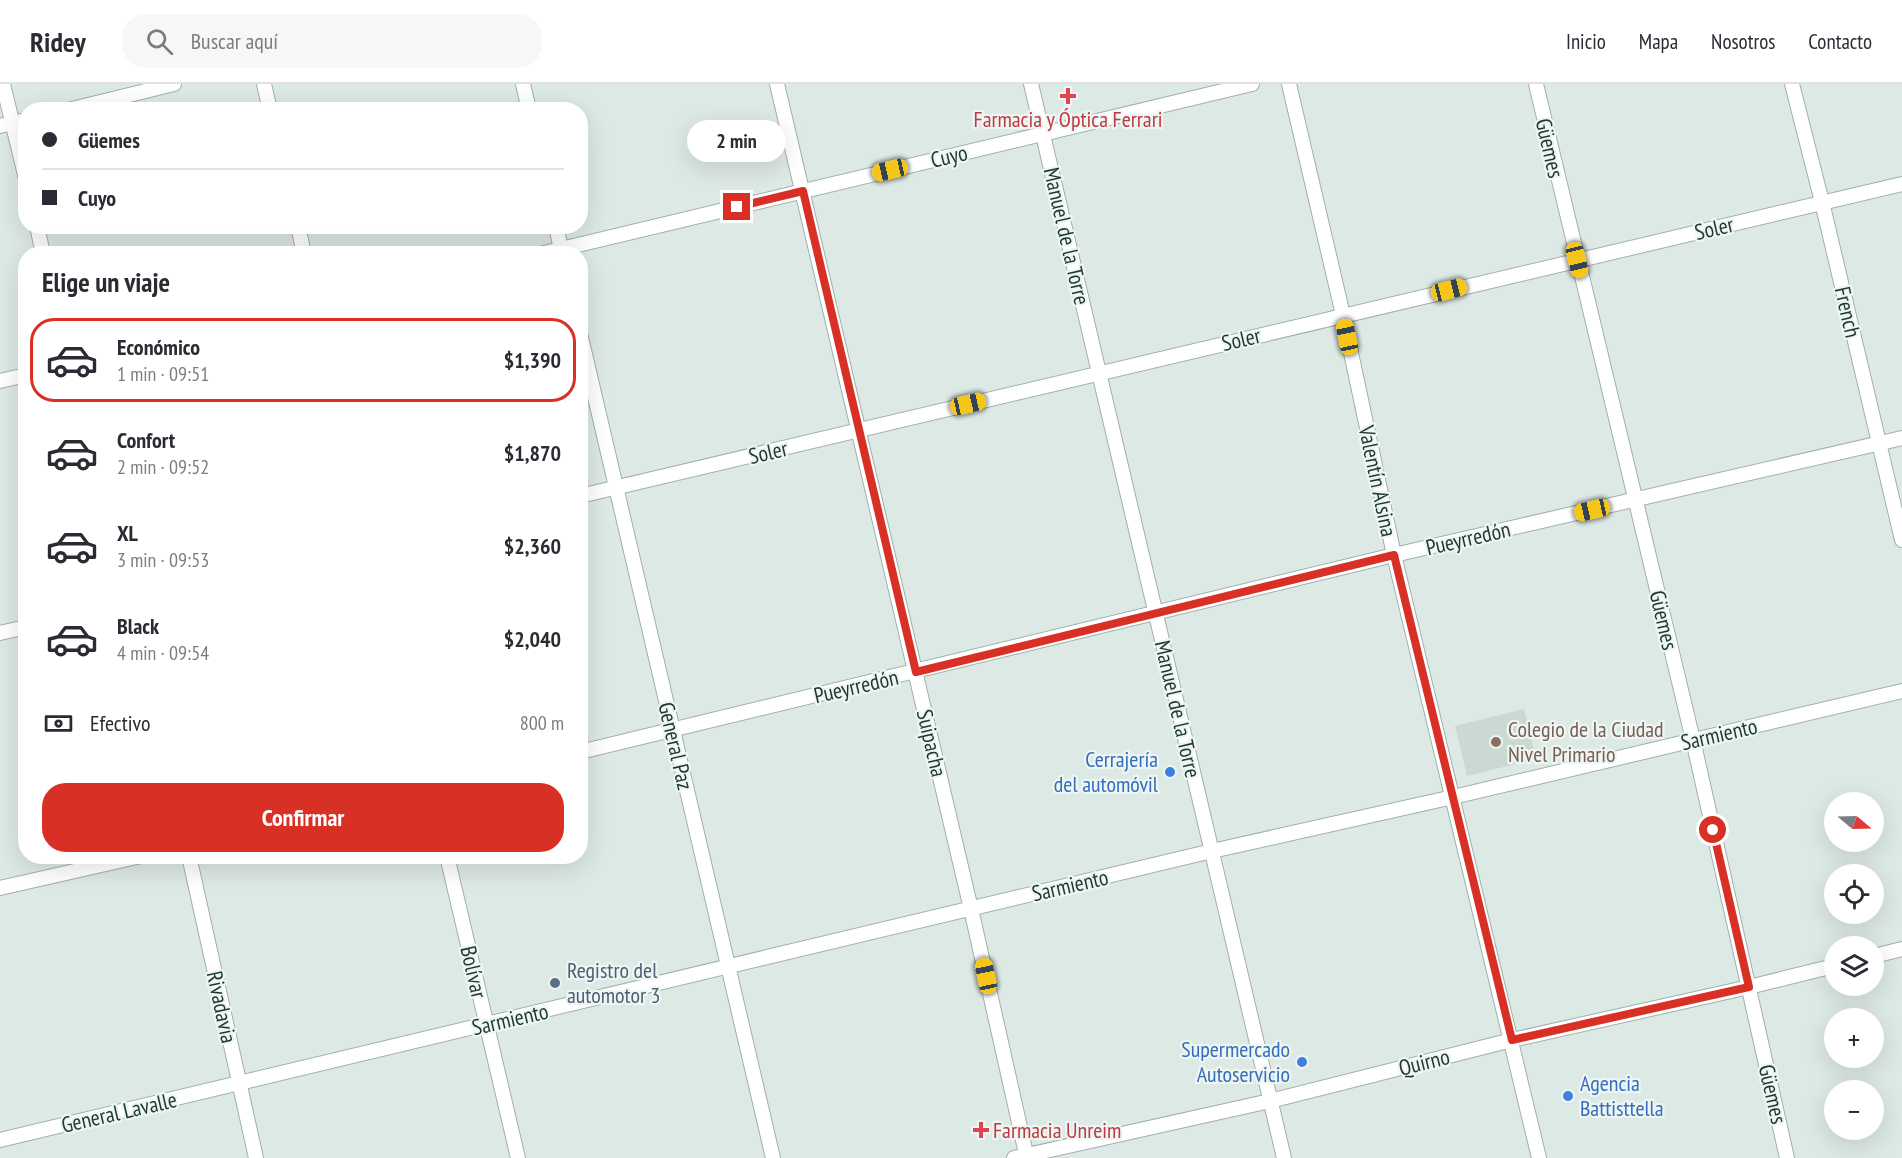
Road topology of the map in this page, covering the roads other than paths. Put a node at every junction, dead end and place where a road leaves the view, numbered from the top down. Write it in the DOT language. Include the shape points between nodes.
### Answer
graph roads {
  1 [pos="3,84"];
  2 [pos="174,84"];
  3 [pos="264,84"];
  4 [pos="523,84"];
  5 [pos="777,84"];
  6 [pos="1031,84"];
  7 [pos="1252,84"];
  8 [pos="1289,84"];
  9 [pos="1536,84"];
  10 [pos="1792,84"];
  11 [pos="101,102"];
  12 [pos="268,102"];
  13 [pos="527,102"];
  14 [pos="13,123"];
  15 [pos="1043,134"];
  16 [pos="18,145"];
  17 [pos="1902,184"];
  18 [pos="803,191"];
  19 [pos="1822,202"];
  20 [pos="582,246"];
  21 [pos="1577,260"];
  22 [pos="1343,315"];
  23 [pos="588,367"];
  24 [pos="1099,373"];
  25 [pos="18,377"];
  26 [pos="0,381"];
  27 [pos="859,430"];
  28 [pos="1902,438"];
  29 [pos="1879,444"];
  30 [pos="616,488"];
  31 [pos="588,494"];
  32 [pos="1636,500"];
  33 [pos="1902,540"];
  34 [pos="1394,555"];
  35 [pos="1156,614"];
  36 [pos="18,629"];
  37 [pos="0,633"];
  38 [pos="916,672"];
  39 [pos="1902,691"];
  40 [pos="672,730"];
  41 [pos="1693,740"];
  42 [pos="588,750"];
  43 [pos="1453,797"];
  44 [pos="1212,852"];
  45 [pos="106,864"];
  46 [pos="191,864"];
  47 [pos="449,864"];
  48 [pos="0,888"];
  49 [pos="971,909"];
  50 [pos="1902,949"];
  51 [pos="1884,954"];
  52 [pos="728,967"];
  53 [pos="1824,968"];
  54 [pos="1749,987"];
  55 [pos="487,1025"];
  56 [pos="1512,1040"];
  57 [pos="239,1084"];
  58 [pos="1270,1101"];
  59 [pos="0,1140"];
  60 [pos="1022,1157"];
  61 [pos="256,1158"];
  62 [pos="518,1158"];
  63 [pos="773,1158"];
  64 [pos="1284,1158"];
  65 [pos="1539,1158"];
  66 [pos="1787,1158"];
  1 -- 14 [label="street"];
  2 -- 11 [label="street"];
  3 -- 12 [label="street"];
  4 -- 13 [label="street"];
  5 -- 18 [label="street, Suipacha"];
  6 -- 15 [label="street, Manuel de la Torre"];
  7 -- 15 [label="street, Cuyo"];
  8 -- 22 [label="street, Valentín Alsina"];
  9 -- 21 [label="street, Güemes"];
  10 -- 19 [label="street, French"];
  14 -- 16 [label="street"];
  15 -- 18 [label="street, Cuyo"];
  15 -- 24 [label="street, Manuel de la Torre"];
  17 -- 19 [label="street, Soler"];
  18 -- 20 [label="street, Cuyo"];
  18 -- 27 [label="street, Suipacha"];
  19 -- 21 [label="street, Soler"];
  19 -- 29 [label="street, French"];
  21 -- 22 [label="street, Soler"];
  21 -- 32 [label="street, Güemes"];
  22 -- 24 [label="street, Soler"];
  22 -- 34 [label="street, Valentín Alsina"];
  23 -- 30 [label="street, General Paz"];
  24 -- 27 [label="street, Soler"];
  24 -- 35 [label="street, Manuel de la Torre"];
  25 -- 26 [label="street"];
  27 -- 30 [label="street, Soler"];
  27 -- 38 [label="street, Suipacha"];
  28 -- 29 [label="street, Pueyrredón"];
  29 -- 32 [label="street, Pueyrredón"];
  29 -- 33 [label="street, French"];
  30 -- 31 [label="street, Soler"];
  30 -- 40 [label="street, General Paz"];
  32 -- 34 [label="street, Pueyrredón"];
  32 -- 41 [label="street, Güemes"];
  34 -- 35 [label="street, Pueyrredón"];
  34 -- 43 [label="street, Valentín Alsina"];
  35 -- 38 [label="street, Pueyrredón"];
  35 -- 44 [label="street, Manuel de la Torre"];
  36 -- 37 [label="street"];
  38 -- 40 [label="street, Pueyrredón"];
  38 -- 49 [label="street, Suipacha"];
  39 -- 41 [label="street, Sarmiento"];
  40 -- 42 [label="street, Pueyrredón"];
  40 -- 52 [label="street, General Paz"];
  41 -- 43 [label="street, Sarmiento"];
  41 -- 54 [label="street, Güemes"];
  43 -- 44 [label="street, Sarmiento"];
  43 -- 56 [label="street, Valentín Alsina"];
  44 -- 49 [label="street, Sarmiento"];
  44 -- 58 [label="street, Manuel de la Torre"];
  45 -- 48 [label="street"];
  46 -- 57 [label="street, Rivadavia"];
  47 -- 55 [label="street, Bolívar"];
  49 -- 52 [label="street, Sarmiento"];
  49 -- 60 [label="street, Suipacha"];
  50 -- 51 [label="street"];
  52 -- 55 [label="street, Sarmiento"];
  52 -- 63 [label="street, General Paz"];
  53 -- 54 [label="street, Quirno"];
  54 -- 56 [label="street, Quirno"];
  54 -- 66 [label="street, Güemes"];
  55 -- 57 [label="street, Sarmiento"];
  55 -- 62 [label="street, Bolívar"];
  56 -- 58 [label="street, Quirno"];
  56 -- 65 [label="street, Valentín Alsina"];
  57 -- 59 [label="street, General Lavalle"];
  57 -- 61 [label="street, Rivadavia"];
  58 -- 60 [label="street, Quirno"];
  58 -- 64 [label="street, Manuel de la Torre"];
}
